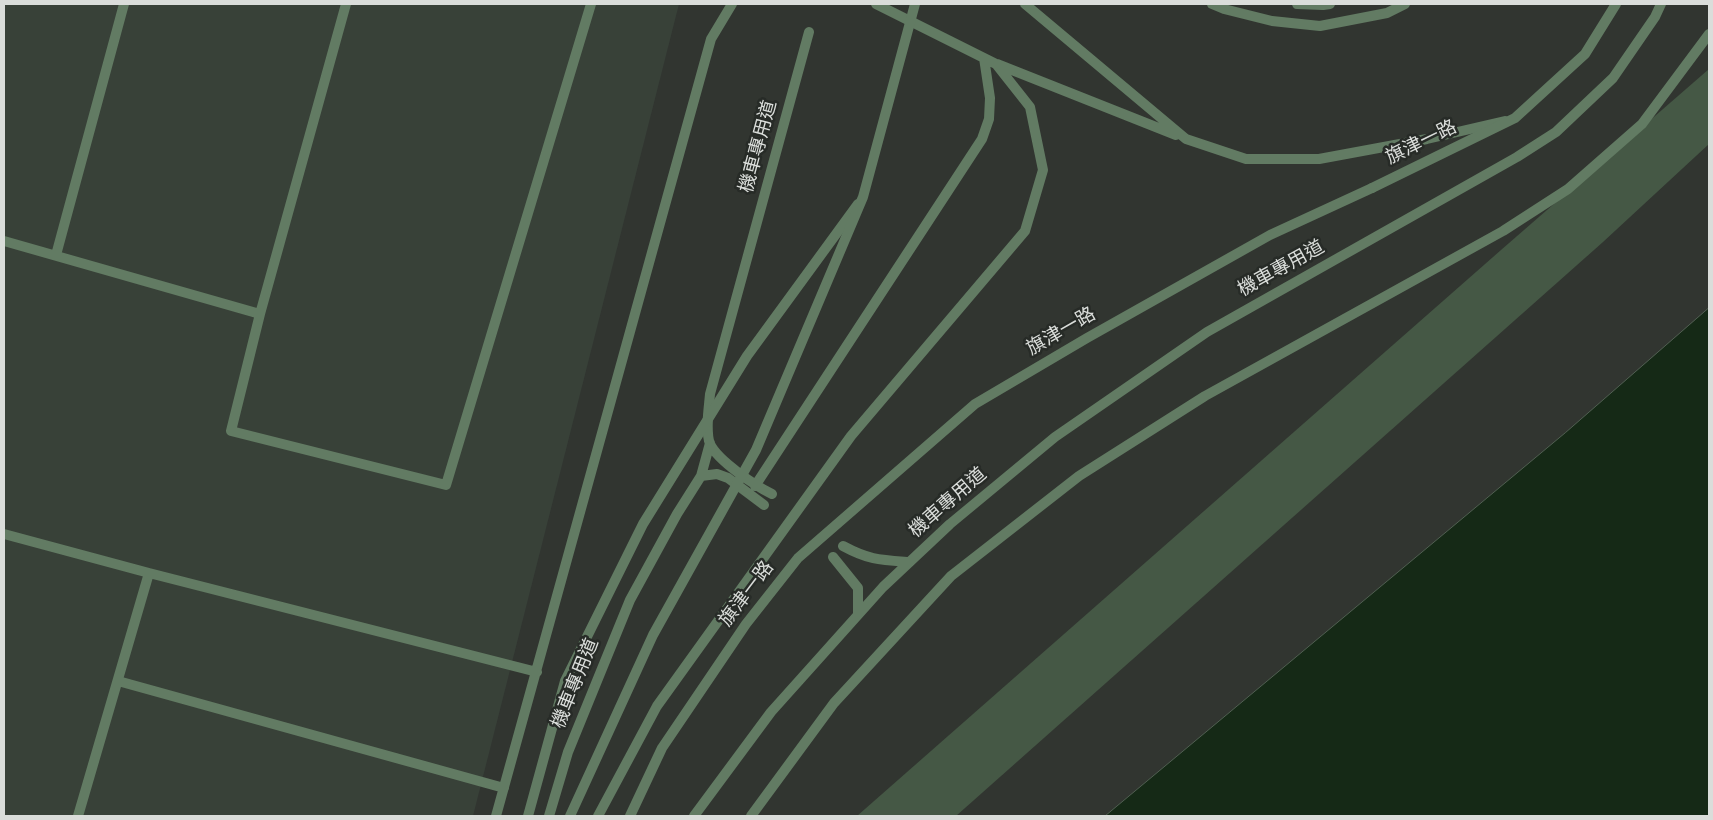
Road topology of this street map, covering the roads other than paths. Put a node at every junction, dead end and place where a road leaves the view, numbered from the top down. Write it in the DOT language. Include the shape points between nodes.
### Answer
graph roads {
  1 [pos="124,4"];
  2 [pos="346,4"];
  3 [pos="591,4"];
  4 [pos="732,4"];
  5 [pos="876,4"];
  6 [pos="915,4"];
  7 [pos="1025,4"];
  8 [pos="1212,4"];
  9 [pos="1297,4"];
  10 [pos="1330,4"];
  11 [pos="1405,4"];
  12 [pos="1616,4"];
  13 [pos="1661,4"];
  14 [pos="809,32"];
  15 [pos="1709,34"];
  16 [pos="984,58"];
  17 [pos="996,64"];
  18 [pos="1515,118"];
  19 [pos="1186,139"];
  20 [pos="863,197"];
  21 [pos="4,240"];
  22 [pos="56,256"];
  23 [pos="260,314"];
  24 [pos="710,443"];
  25 [pos="701,476"];
  26 [pos="755,486"];
  27 [pos="772,494"];
  28 [pos="764,505"];
  29 [pos="4,534"];
  30 [pos="844,546"];
  31 [pos="833,557"];
  32 [pos="909,562"];
  33 [pos="149,573"];
  34 [pos="858,614"];
  35 [pos="536,672"];
  36 [pos="118,681"];
  37 [pos="504,788"];
  38 [pos="78,816"];
  39 [pos="496,816"];
  40 [pos="528,816"];
  41 [pos="549,816"];
  42 [pos="570,816"];
  43 [pos="598,816"];
  44 [pos="630,816"];
  45 [pos="694,816"];
  46 [pos="751,816"];
  1 -- 22 [label="street"];
  2 -- 23 [label="street"];
  3 -- 23 [label="street" via="446,486 231,431"];
  4 -- 35 [label="street" via="711,38"];
  5 -- 16 [label="street"];
  6 -- 20 [label="street, bridge"];
  7 -- 19 [label="street"];
  8 -- 11 [label="street" via="1272,20 1320,26 1387,13"];
  9 -- 10 [label="street"];
  12 -- 18 [label="street, 旗津一路" via="1585,54"];
  13 -- 32 [label="street, 機車專用道" via="1613,78 1556,132 1207,332 1055,437"];
  14 -- 24 [label="street, 機車專用道" via="710,394"];
  15 -- 46 [label="street" via="1642,124 1568,189 1504,231 1204,396 1079,476 951,576 834,702"];
  16 -- 17 [label="street"];
  16 -- 26 [label="street" via="990,98 989,119 982,139"];
  17 -- 19 [label="street"];
  17 -- 43 [label="street" via="1030,107 1043,170 1025,231 845,444 657,706"];
  18 -- 19 [label="street" via="1427,139 1319,159 1246,158"];
  18 -- 44 [label="street, 旗津一路, bridge" via="1270,235 975,404 798,558 746,624 662,748"];
  20 -- 40 [label="street, bridge" via="747,356 643,524 565,682"];
  20 -- 42 [label="street, bridge" via="756,450 653,635"];
  21 -- 22 [label="street"];
  22 -- 23 [label="street"];
  24 -- 25 [label="street, 機車專用道"];
  24 -- 26 [label="street" via="720,457"];
  25 -- 28 [label="street" via="717,474 728,478"];
  25 -- 41 [label="street, 機車專用道" via="630,600 568,752"];
  26 -- 27 [label="street"];
  29 -- 33 [label="street"];
  30 -- 32 [label="street, 機車專用道" via="872,559"];
  31 -- 34 [label="street" via="858,588"];
  32 -- 34 [label="street, 機車專用道"];
  33 -- 35 [label="street"];
  33 -- 36 [label="street"];
  34 -- 45 [label="street, 機車專用道" via="771,712"];
  35 -- 37 [label="street"];
  36 -- 37 [label="street"];
  36 -- 38 [label="street"];
  37 -- 39 [label="street"];
}
